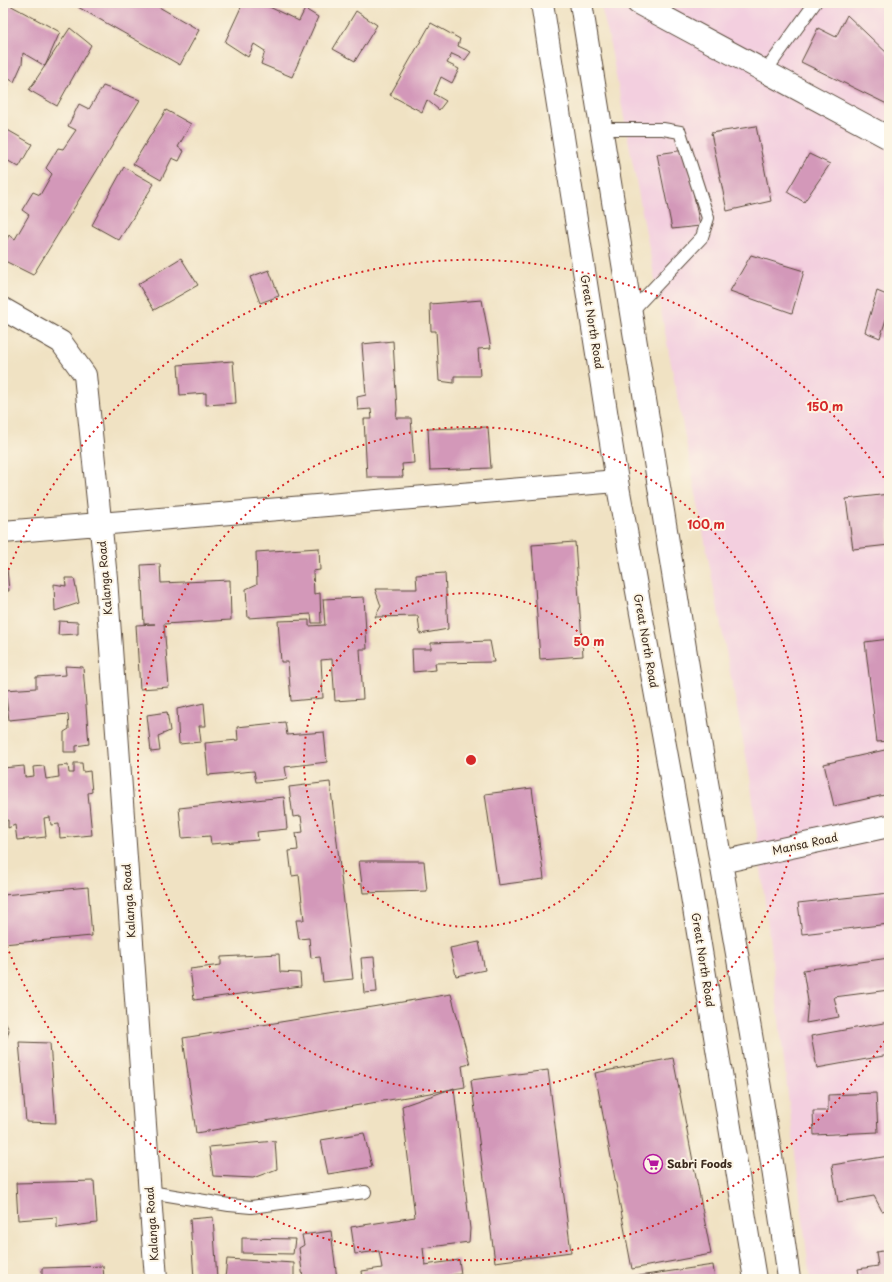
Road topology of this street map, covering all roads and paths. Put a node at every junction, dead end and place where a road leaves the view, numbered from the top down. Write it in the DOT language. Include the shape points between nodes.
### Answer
graph roads {
  1 [pos="542,3"];
  2 [pos="581,3"];
  3 [pos="638,3"];
  4 [pos="815,3"];
  5 [pos="765,72"];
  6 [pos="600,129"];
  7 [pos="889,138"];
  8 [pos="3,309"];
  9 [pos="630,314"];
  10 [pos="617,481"];
  11 [pos="100,523"];
  12 [pos="3,532"];
  13 [pos="889,826"];
  14 [pos="721,862"];
  15 [pos="150,1192"];
  16 [pos="365,1192"];
  17 [pos="156,1279"];
  18 [pos="755,1279"];
  19 [pos="790,1279"];
  1 -- 10 [label="main road, Great North Road"];
  2 -- 6 [label="main road"];
  3 -- 5 [label="main road"];
  4 -- 5 [label="lane"];
  5 -- 7 [label="main road"];
  6 -- 9 [label="main road"];
  6 -- 9 [label="lane" via="663,129 680,132 708,218 702,237"];
  8 -- 11 [label="main road, Kalanga Road" via="61,342 85,375"];
  9 -- 14 [label="main road" via="654,474"];
  10 -- 11 [label="main road"];
  10 -- 18 [label="main road, Great North Road" via="688,872"];
  11 -- 12 [label="main road"];
  11 -- 15 [label="main road, Kalanga Road"];
  13 -- 14 [label="main road, Mansa Road"];
  14 -- 19 [label="main road" via="760,1085"];
  15 -- 16 [label="lane" via="252,1207"];
  15 -- 17 [label="main road, Kalanga Road"];
}
